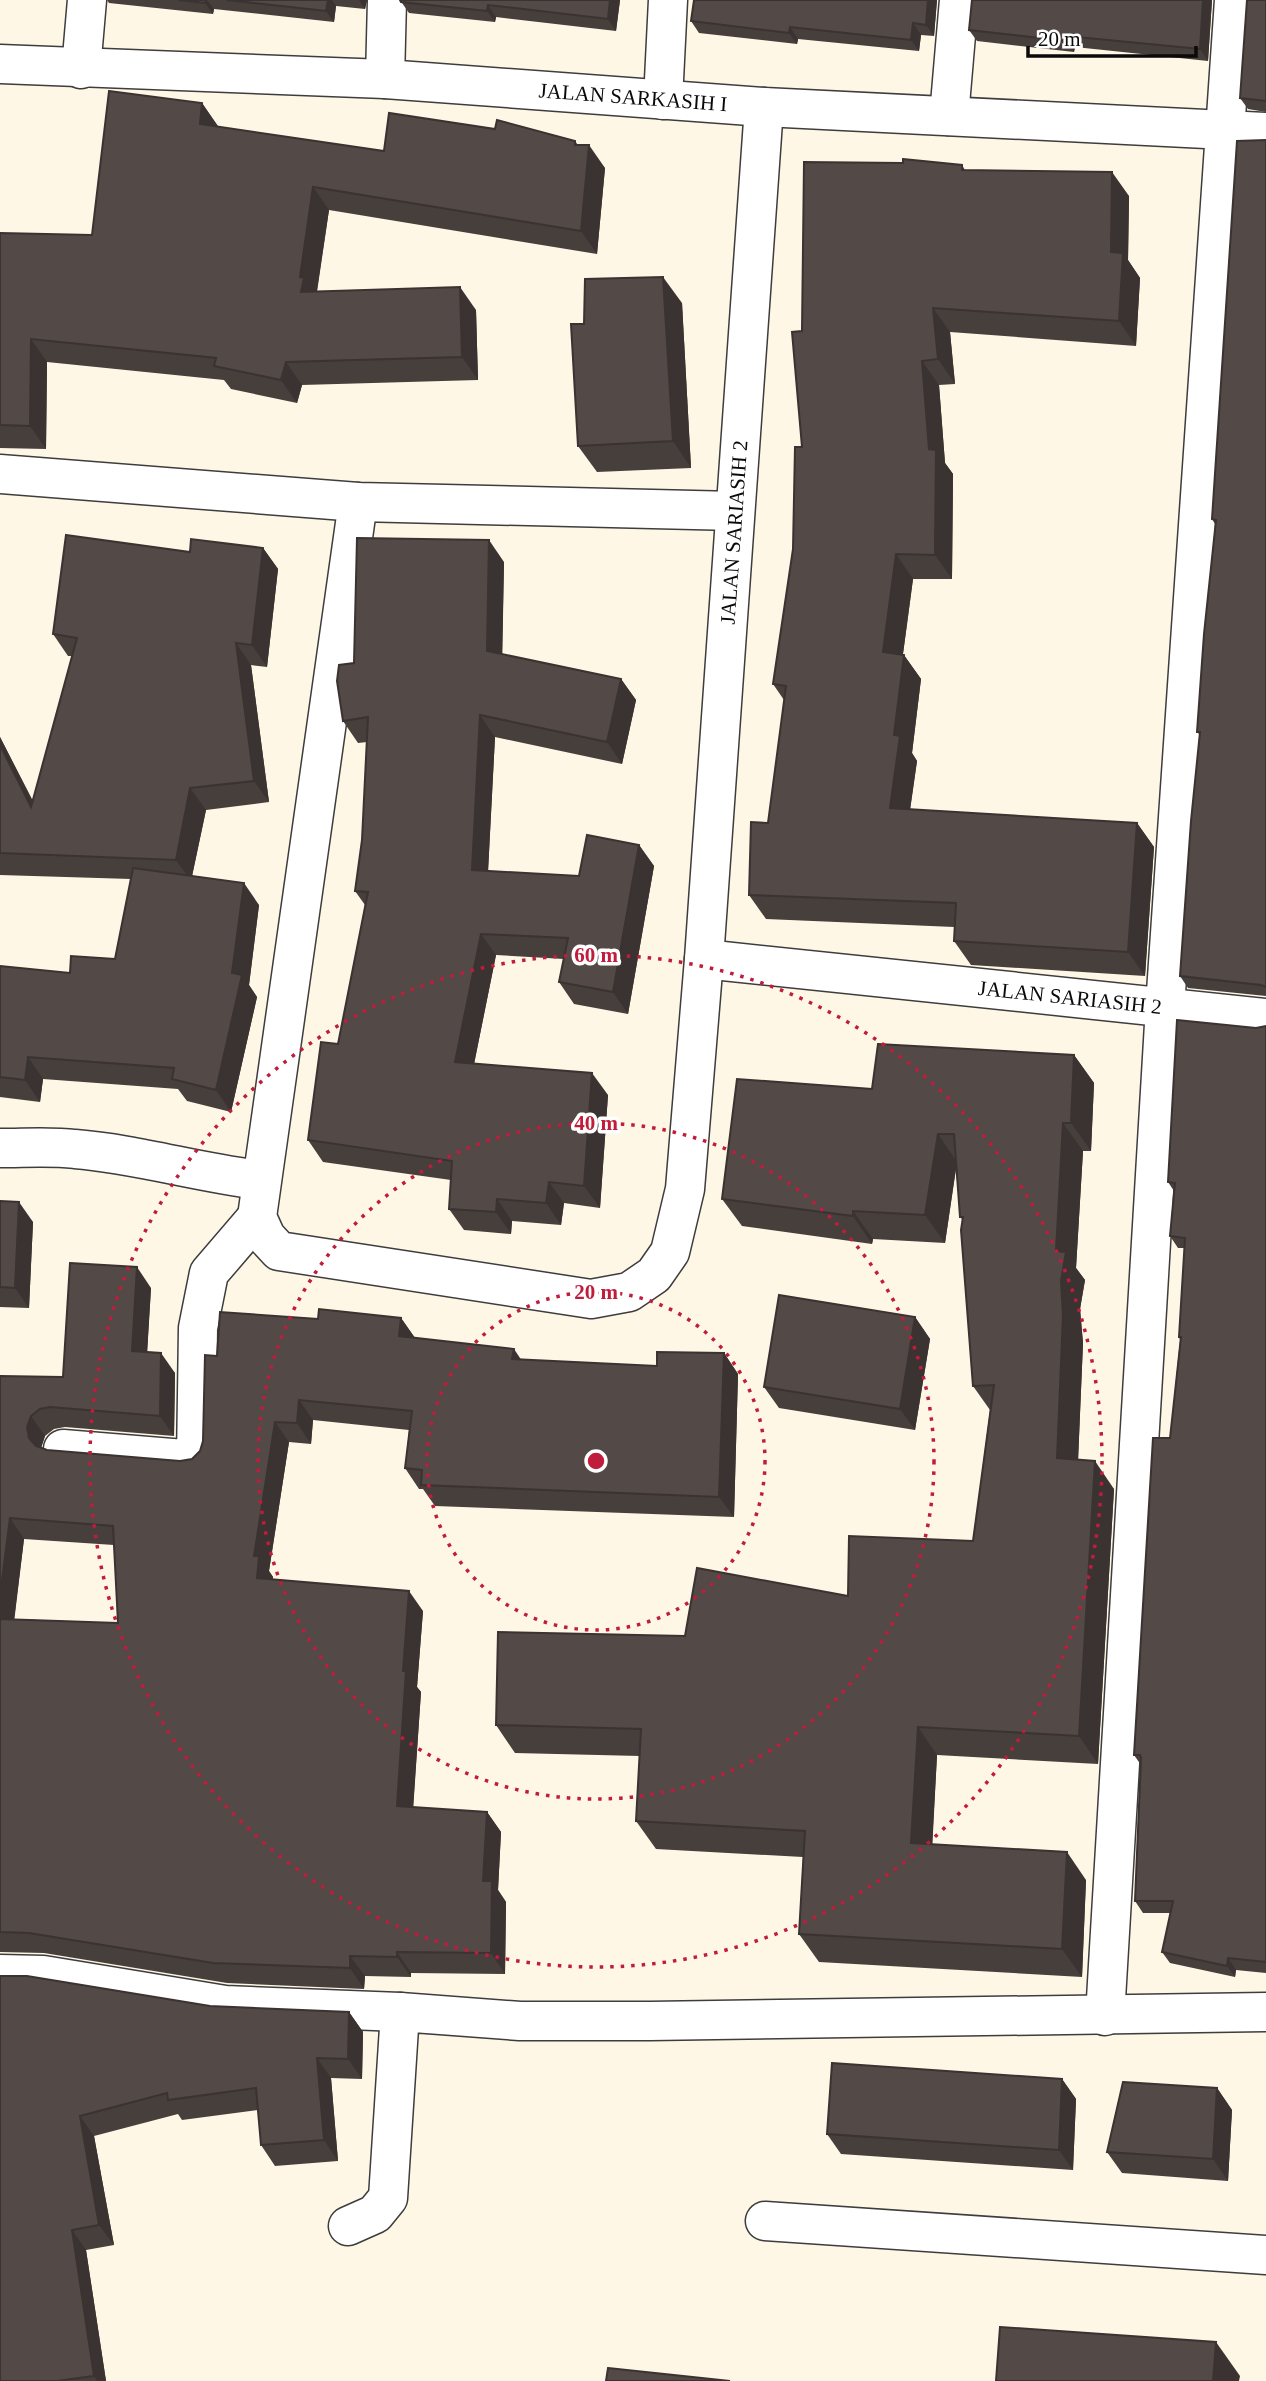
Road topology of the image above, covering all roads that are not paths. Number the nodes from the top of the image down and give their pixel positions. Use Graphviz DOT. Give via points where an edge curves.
graph roads {
  1 [pos="87,0"];
  2 [pos="387,0"];
  3 [pos="668,0"];
  4 [pos="959,0"];
  5 [pos="1234,0"];
  6 [pos="0,64"];
  7 [pos="81,69"];
  8 [pos="385,79"];
  9 [pos="663,100"];
  10 [pos="764,107"];
  11 [pos="949,116"];
  12 [pos="1226,130"];
  13 [pos="1266,132"];
  14 [pos="0,474"];
  15 [pos="358,502"];
  16 [pos="735,511"];
  17 [pos="704,959"];
  18 [pos="1165,1007"];
  19 [pos="1266,1018"];
  20 [pos="0,1148"];
  21 [pos="261,1180"];
  22 [pos="257,1217"];
  23 [pos="63,1449"];
  24 [pos="0,1973"];
  25 [pos="400,2012"];
  26 [pos="1266,2012"];
  27 [pos="1105,2016"];
  28 [pos="765,2221"];
  29 [pos="348,2226"];
  30 [pos="1266,2255"];
  1 -- 7 [label="street"];
  2 -- 8 [label="street"];
  3 -- 9 [label="street"];
  4 -- 11 [label="street"];
  5 -- 12 [label="street"];
  6 -- 7 [label="street, JALAN SARKASIH I"];
  7 -- 8 [label="street, JALAN SARKASIH I"];
  8 -- 9 [label="street, JALAN SARKASIH I"];
  9 -- 10 [label="street, JALAN SARKASIH I"];
  10 -- 11 [label="street, JALAN SARKASIH I"];
  10 -- 16 [label="street, JALAN SARIASIH 2"];
  11 -- 12 [label="street, JALAN SARKASIH I"];
  12 -- 13 [label="street, JALAN SARKASIH I"];
  12 -- 18 [label="street"];
  14 -- 15 [label="street"];
  15 -- 16 [label="street"];
  15 -- 21 [label="street"];
  16 -- 17 [label="street, JALAN SARIASIH 2"];
  17 -- 18 [label="street, JALAN SARIASIH 2"];
  17 -- 22 [label="street, JALAN SARIASIH 2" via="685,1188 670,1252 654,1275 629,1292 591,1299 279,1251"];
  18 -- 19 [label="street, JALAN SARIASIH 2"];
  18 -- 27 [label="street"];
  20 -- 21 [label="street" via="75,1149"];
  21 -- 22 [label="street"];
  22 -- 23 [label="street" via="209,1273 198,1328 196,1460"];
  24 -- 25 [label="street" via="43,1975 225,2005"];
  25 -- 27 [label="street" via="520,2021"];
  25 -- 29 [label="street" via="388,2198 375,2214"];
  26 -- 27 [label="street"];
  28 -- 30 [label="street"];
}
